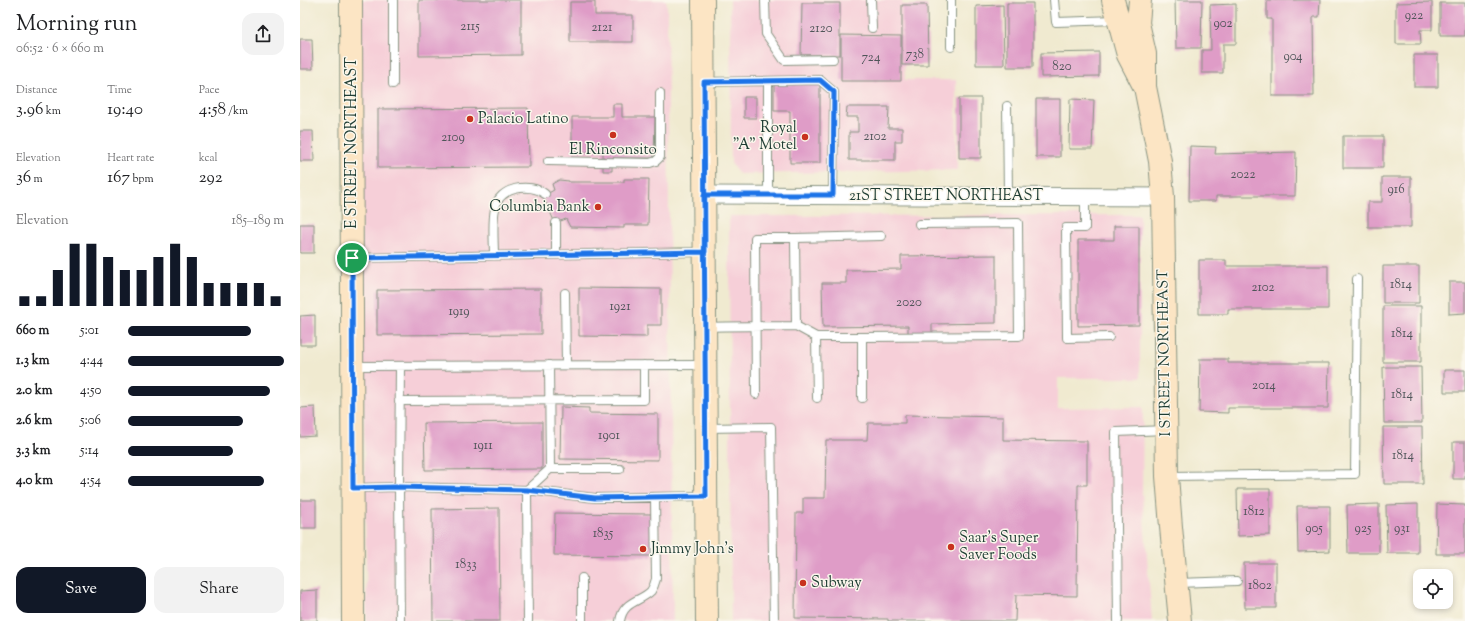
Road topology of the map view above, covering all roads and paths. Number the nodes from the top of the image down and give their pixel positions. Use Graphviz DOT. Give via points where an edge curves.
graph roads {
  1 [pos="351,0"];
  2 [pos="393,0"];
  3 [pos="703,0"];
  4 [pos="766,0"];
  5 [pos="871,0"];
  6 [pos="951,0"];
  7 [pos="1054,0"];
  8 [pos="1140,0"];
  9 [pos="1116,10"];
  10 [pos="872,28"];
  11 [pos="951,47"];
  12 [pos="833,59"];
  13 [pos="704,82"];
  14 [pos="768,82"];
  15 [pos="393,84"];
  16 [pos="1144,87"];
  17 [pos="660,93"];
  18 [pos="1007,106"];
  19 [pos="548,161"];
  20 [pos="545,194"];
  21 [pos="704,195"];
  22 [pos="768,195"];
  23 [pos="833,195"];
  24 [pos="1008,196"];
  25 [pos="1085,197"];
  26 [pos="1164,197"];
  27 [pos="556,223"];
  28 [pos="919,224"];
  29 [pos="881,236"];
  30 [pos="795,238"];
  31 [pos="705,252"];
  32 [pos="556,254"];
  33 [pos="494,256"];
  34 [pos="352,258"];
  35 [pos="1357,279"];
  36 [pos="565,293"];
  37 [pos="756,326"];
  38 [pos="796,326"];
  39 [pos="705,327"];
  40 [pos="816,337"];
  41 [pos="862,337"];
  42 [pos="1109,337"];
  43 [pos="566,365"];
  44 [pos="644,365"];
  45 [pos="705,365"];
  46 [pos="353,366"];
  47 [pos="400,366"];
  48 [pos="549,366"];
  49 [pos="756,394"];
  50 [pos="817,398"];
  51 [pos="862,398"];
  52 [pos="550,400"];
  53 [pos="399,401"];
  54 [pos="706,428"];
  55 [pos="1166,430"];
  56 [pos="550,469"];
  57 [pos="620,469"];
  58 [pos="1167,476"];
  59 [pos="398,487"];
  60 [pos="353,488"];
  61 [pos="527,490"];
  62 [pos="706,496"];
  63 [pos="655,497"];
  64 [pos="582,578"];
  65 [pos="1237,580"];
  66 [pos="1176,583"];
  67 [pos="354,621"];
  68 [pos="400,621"];
  69 [pos="528,621"];
  70 [pos="582,621"];
  71 [pos="620,621"];
  72 [pos="707,621"];
  73 [pos="774,621"];
  74 [pos="1118,621"];
  75 [pos="1180,621"];
  1 -- 34 [label="street, E STREET NORTHEAST"];
  2 -- 15 [label="lane"];
  3 -- 13 [label="street"];
  4 -- 12 [label="lane" via="766,34 784,60"];
  5 -- 10 [label="lane"];
  6 -- 11 [label="lane"];
  7 -- 9 [label="lane" via="1056,22"];
  8 -- 16 [label="street, I STREET NORTHEAST" via="1138,23 1145,54"];
  9 -- 16 [label="street, I STREET NORTHEAST" via="1128,55"];
  13 -- 14 [label="lane"];
  13 -- 21 [label="street"];
  14 -- 22 [label="lane"];
  14 -- 23 [label="lane" via="820,80 834,92"];
  16 -- 26 [label="street, I STREET NORTHEAST" via="1160,161"];
  17 -- 19 [label="lane" via="660,157 656,161"];
  18 -- 24 [label="lane"];
  20 -- 33 [label="lane" via="530,187 509,191 500,198 495,208"];
  21 -- 22 [label="street, 21ST STREET NORTHEAST"];
  21 -- 31 [label="street"];
  22 -- 23 [label="street, 21ST STREET NORTHEAST"];
  23 -- 24 [label="street, 21ST STREET NORTHEAST"];
  24 -- 25 [label="street, 21ST STREET NORTHEAST"];
  25 -- 26 [label="street, 21ST STREET NORTHEAST"];
  25 -- 42 [label="lane" via="1086,228 1066,228 1067,338"];
  26 -- 55 [label="street, I STREET NORTHEAST"];
  27 -- 32 [label="lane"];
  28 -- 41 [label="lane" via="1018,223 1019,336"];
  29 -- 30 [label="lane"];
  30 -- 37 [label="lane" via="754,238"];
  30 -- 38 [label="lane"];
  31 -- 32 [label="lane"];
  31 -- 39 [label="street"];
  32 -- 33 [label="lane"];
  33 -- 34 [label="lane"];
  34 -- 46 [label="street, E STREET NORTHEAST"];
  35 -- 58 [label="lane" via="1355,474"];
  36 -- 43 [label="lane"];
  37 -- 38 [label="lane"];
  37 -- 39 [label="lane"];
  37 -- 49 [label="lane"];
  38 -- 40 [label="lane"];
  39 -- 45 [label="street"];
  40 -- 41 [label="lane"];
  40 -- 50 [label="lane"];
  41 -- 51 [label="lane"];
  43 -- 44 [label="lane"];
  43 -- 48 [label="lane"];
  44 -- 45 [label="lane"];
  44 -- 52 [label="lane" via="644,400"];
  45 -- 54 [label="street"];
  46 -- 47 [label="lane"];
  46 -- 60 [label="street, E STREET NORTHEAST"];
  47 -- 48 [label="lane"];
  47 -- 53 [label="lane"];
  48 -- 52 [label="lane"];
  52 -- 53 [label="lane"];
  52 -- 56 [label="lane"];
  53 -- 59 [label="lane"];
  54 -- 62 [label="street"];
  54 -- 73 [label="lane" via="771,427"];
  55 -- 58 [label="street, I STREET NORTHEAST"];
  55 -- 74 [label="lane" via="1116,432"];
  56 -- 57 [label="lane"];
  56 -- 61 [label="lane"];
  58 -- 66 [label="street, I STREET NORTHEAST"];
  59 -- 60 [label="lane"];
  59 -- 61 [label="lane"];
  59 -- 68 [label="lane"];
  60 -- 67 [label="street, E STREET NORTHEAST"];
  61 -- 63 [label="lane" via="595,498"];
  61 -- 69 [label="lane"];
  62 -- 63 [label="lane"];
  62 -- 72 [label="street"];
  63 -- 71 [label="lane" via="656,579 652,590 627,607"];
  64 -- 70 [label="lane"];
  65 -- 66 [label="lane"];
  66 -- 75 [label="street, I STREET NORTHEAST"];
}
